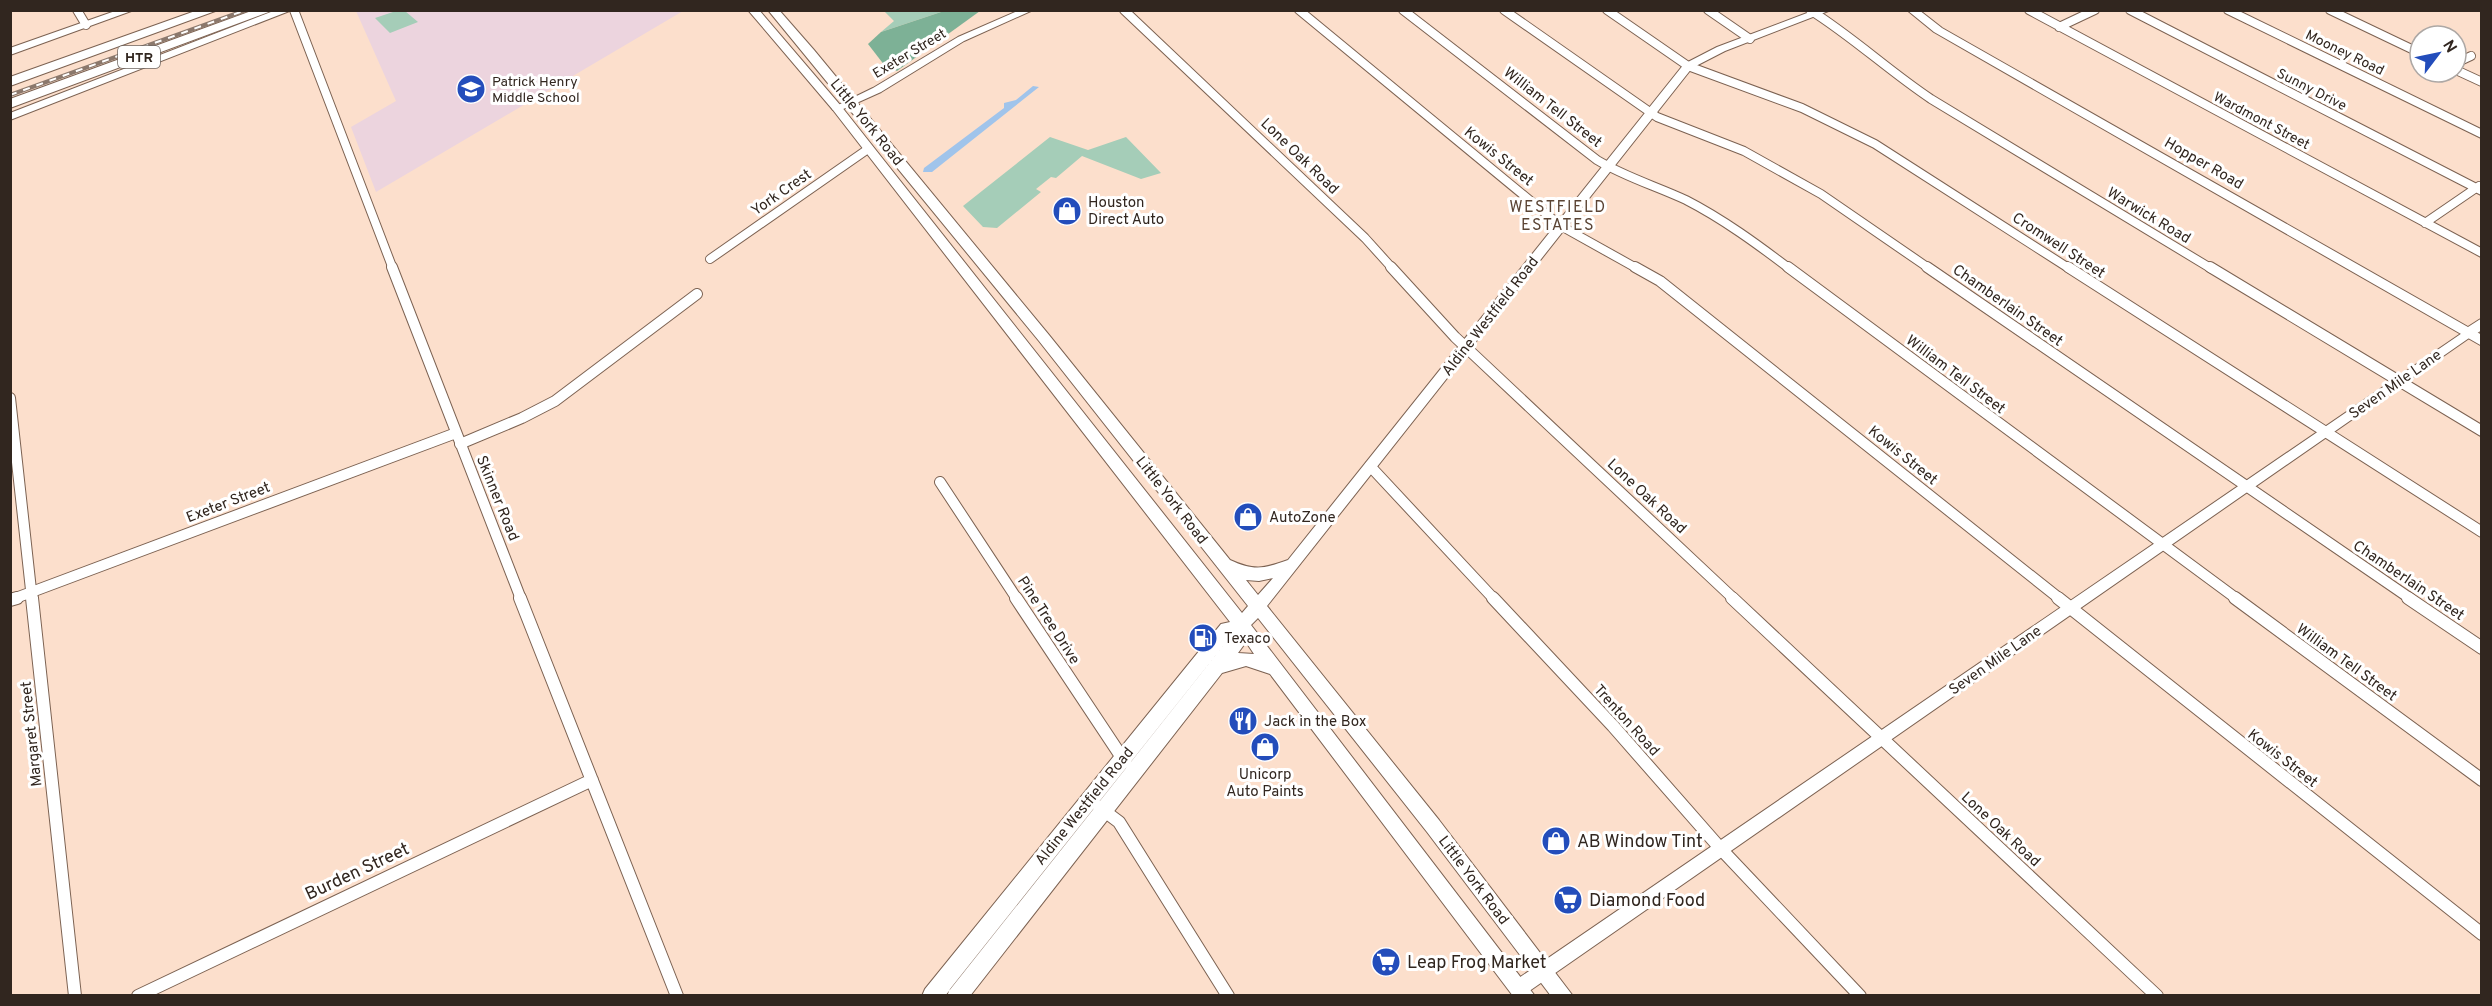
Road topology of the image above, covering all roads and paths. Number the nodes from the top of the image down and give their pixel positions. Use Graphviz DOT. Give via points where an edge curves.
graph roads {
  1 [pos="77,10"];
  2 [pos="129,10"];
  3 [pos="212,10"];
  4 [pos="268,10"];
  5 [pos="287,10"];
  6 [pos="294,10"];
  7 [pos="753,10"];
  8 [pos="773,10"];
  9 [pos="1029,10"];
  10 [pos="1124,10"];
  11 [pos="1299,10"];
  12 [pos="1403,10"];
  13 [pos="1504,10"];
  14 [pos="1607,10"];
  15 [pos="1708,10"];
  16 [pos="1912,10"];
  17 [pos="2029,10"];
  18 [pos="2095,10"];
  19 [pos="2130,10"];
  20 [pos="2228,10"];
  21 [pos="2330,10"];
  22 [pos="1818,12"];
  23 [pos="86,25"];
  24 [pos="2059,27"];
  25 [pos="1750,39"];
  26 [pos="2408,47"];
  27 [pos="10,52"];
  28 [pos="810,52"];
  29 [pos="2471,56"];
  30 [pos="2468,57"];
  31 [pos="793,58"];
  32 [pos="1688,66"];
  33 [pos="136,69"];
  34 [pos="10,82"];
  35 [pos="850,101"];
  36 [pos="10,104"];
  37 [pos="837,108"];
  38 [pos="10,111"];
  39 [pos="1649,112"];
  40 [pos="10,117"];
  41 [pos="2481,134"];
  42 [pos="868,149"];
  43 [pos="1607,166"];
  44 [pos="2479,188"];
  45 [pos="2425,223"];
  46 [pos="1561,226"];
  47 [pos="2481,254"];
  48 [pos="710,259"];
  49 [pos="697,294"];
  50 [pos="1018,307"];
  51 [pos="1000,316"];
  52 [pos="2481,324"];
  53 [pos="2468,333"];
  54 [pos="2481,341"];
  55 [pos="1466,347"];
  56 [pos="2399,381"];
  57 [pos="10,398"];
  58 [pos="2481,431"];
  59 [pos="2325,432"];
  60 [pos="456,433"];
  61 [pos="460,444"];
  62 [pos="1370,466"];
  63 [pos="940,482"];
  64 [pos="2245,486"];
  65 [pos="2481,532"];
  66 [pos="2162,544"];
  67 [pos="1220,560"];
  68 [pos="1294,564"];
  69 [pos="31,592"];
  70 [pos="10,600"];
  71 [pos="1257,607"];
  72 [pos="2070,608"];
  73 [pos="1242,625"];
  74 [pos="2481,648"];
  75 [pos="1215,670"];
  76 [pos="1274,670"];
  77 [pos="1883,738"];
  78 [pos="1129,765"];
  79 [pos="592,780"];
  80 [pos="2481,780"];
  81 [pos="1097,805"];
  82 [pos="1720,848"];
  83 [pos="2481,934"];
  84 [pos="1544,971"];
  85 [pos="1518,993"];
  86 [pos="75,996"];
  87 [pos="138,996"];
  88 [pos="677,996"];
  89 [pos="932,996"];
  90 [pos="957,996"];
  91 [pos="1228,996"];
  92 [pos="1563,996"];
  93 [pos="1860,996"];
  94 [pos="2157,996"];
  1 -- 23 [label="street"];
  2 -- 23 [label="main road"];
  3 -- 34 [label="highway, HTR"];
  4 -- 36 [label="highway, HTR"];
  5 -- 33 [label="main road"];
  6 -- 60 [label="street, Skinner Road"];
  7 -- 31 [label="main road, Little York Road"];
  8 -- 28 [label="main road, Little York Road"];
  9 -- 35 [label="street, Exeter Street" via="979,30 877,90"];
  10 -- 55 [label="street, Lone Oak Road" via="1365,238"];
  11 -- 46 [label="street, Kowis Street"];
  12 -- 43 [label="street, William Tell Street"];
  13 -- 39 [label="street, Chamberlain Street"];
  14 -- 32 [label="street, Cromwell Street"];
  15 -- 25 [label="street"];
  16 -- 53 [label="main road, Hopper Road" via="1938,30"];
  17 -- 24 [label="street, Wardmont Street"];
  18 -- 24 [label="street"];
  19 -- 44 [label="street, Sunny Drive"];
  20 -- 41 [label="street, Mooney Road"];
  21 -- 26 [label="street"];
  22 -- 25 [label="main road, Aldine Westfield Road"];
  22 -- 56 [label="street, Warwick Road" via="1901,80"];
  23 -- 27 [label="main road"];
  24 -- 45 [label="street, Wardmont Street"];
  25 -- 32 [label="main road, Aldine Westfield Road"];
  28 -- 31 [label="main road"];
  28 -- 35 [label="main road, Little York Road"];
  29 -- 30 [label="street"];
  31 -- 37 [label="main road, Little York Road"];
  32 -- 39 [label="main road, Aldine Westfield Road"];
  32 -- 59 [label="street, Cromwell Street" via="1802,108 1875,144"];
  33 -- 38 [label="highway"];
  33 -- 40 [label="main road"];
  35 -- 37 [label="street, Exeter Street"];
  35 -- 50 [label="main road, Little York Road"];
  37 -- 42 [label="main road, Little York Road"];
  39 -- 43 [label="main road, Aldine Westfield Road"];
  39 -- 64 [label="street, Chamberlain Street" via="1744,151 1821,194"];
  42 -- 48 [label="street, York Crest"];
  42 -- 51 [label="main road, Little York Road"];
  43 -- 46 [label="main road, Aldine Westfield Road"];
  43 -- 66 [label="street, William Tell Street" via="1685,200 1745,236"];
  44 -- 45 [label="street"];
  45 -- 47 [label="street, Wardmont Street"];
  46 -- 55 [label="main road, Aldine Westfield Road"];
  46 -- 72 [label="street, Kowis Street" via="1660,281"];
  49 -- 61 [label="street" via="549,404"];
  50 -- 51 [label="main road"];
  50 -- 67 [label="main road, Little York Road"];
  51 -- 73 [label="main road, Little York Road"];
  52 -- 53 [label="street, Seven Mile Lane"];
  53 -- 54 [label="main road, Hopper Road"];
  53 -- 56 [label="street, Seven Mile Lane"];
  55 -- 62 [label="main road, Aldine Westfield Road"];
  55 -- 77 [label="street, Lone Oak Road"];
  56 -- 58 [label="street, Warwick Road"];
  56 -- 59 [label="street, Seven Mile Lane"];
  57 -- 69 [label="street, Margaret Street"];
  59 -- 64 [label="street, Seven Mile Lane"];
  59 -- 65 [label="street, Cromwell Street"];
  60 -- 61 [label="street, Skinner Road"];
  60 -- 69 [label="street, Exeter Street"];
  61 -- 79 [label="street, Skinner Road"];
  62 -- 68 [label="main road, Aldine Westfield Road"];
  62 -- 82 [label="street, Trenton Road" via="1613,726"];
  63 -- 78 [label="street, Pine Tree Drive"];
  64 -- 66 [label="street, Seven Mile Lane"];
  64 -- 74 [label="street, Chamberlain Street"];
  66 -- 72 [label="street, Seven Mile Lane"];
  66 -- 80 [label="street, William Tell Street"];
  67 -- 68 [label="main road" via="1237,573 1251,576 1270,574"];
  67 -- 71 [label="main road, Little York Road"];
  68 -- 71 [label="main road, Aldine Westfield Road"];
  69 -- 70 [label="street, Exeter Street"];
  69 -- 86 [label="street, Margaret Street"];
  71 -- 73 [label="main road, Aldine Westfield Road"];
  71 -- 84 [label="main road, Little York Road"];
  72 -- 77 [label="street, Seven Mile Lane"];
  72 -- 83 [label="street, Kowis Street"];
  73 -- 75 [label="main road, Aldine Westfield Road" via="1238,641"];
  73 -- 76 [label="main road, Little York Road"];
  73 -- 78 [label="main road, Aldine Westfield Road" via="1227,629"];
  75 -- 76 [label="main road" via="1245,658"];
  75 -- 78 [label="main road, Aldine Westfield Road"];
  76 -- 85 [label="main road, Little York Road"];
  77 -- 82 [label="street, Seven Mile Lane"];
  77 -- 94 [label="street, Lone Oak Road"];
  78 -- 81 [label="main road, Aldine Westfield Road"];
  79 -- 87 [label="street, Burden Street"];
  79 -- 88 [label="street, Skinner Road"];
  81 -- 89 [label="main road, Aldine Westfield Road"];
  81 -- 90 [label="main road, Aldine Westfield Road"];
  81 -- 91 [label="street" via="1119,822"];
  82 -- 84 [label="street, Seven Mile Lane"];
  82 -- 93 [label="street, Trenton Road"];
  84 -- 85 [label="street, Seven Mile Lane"];
  84 -- 92 [label="main road, Little York Road"];
}
